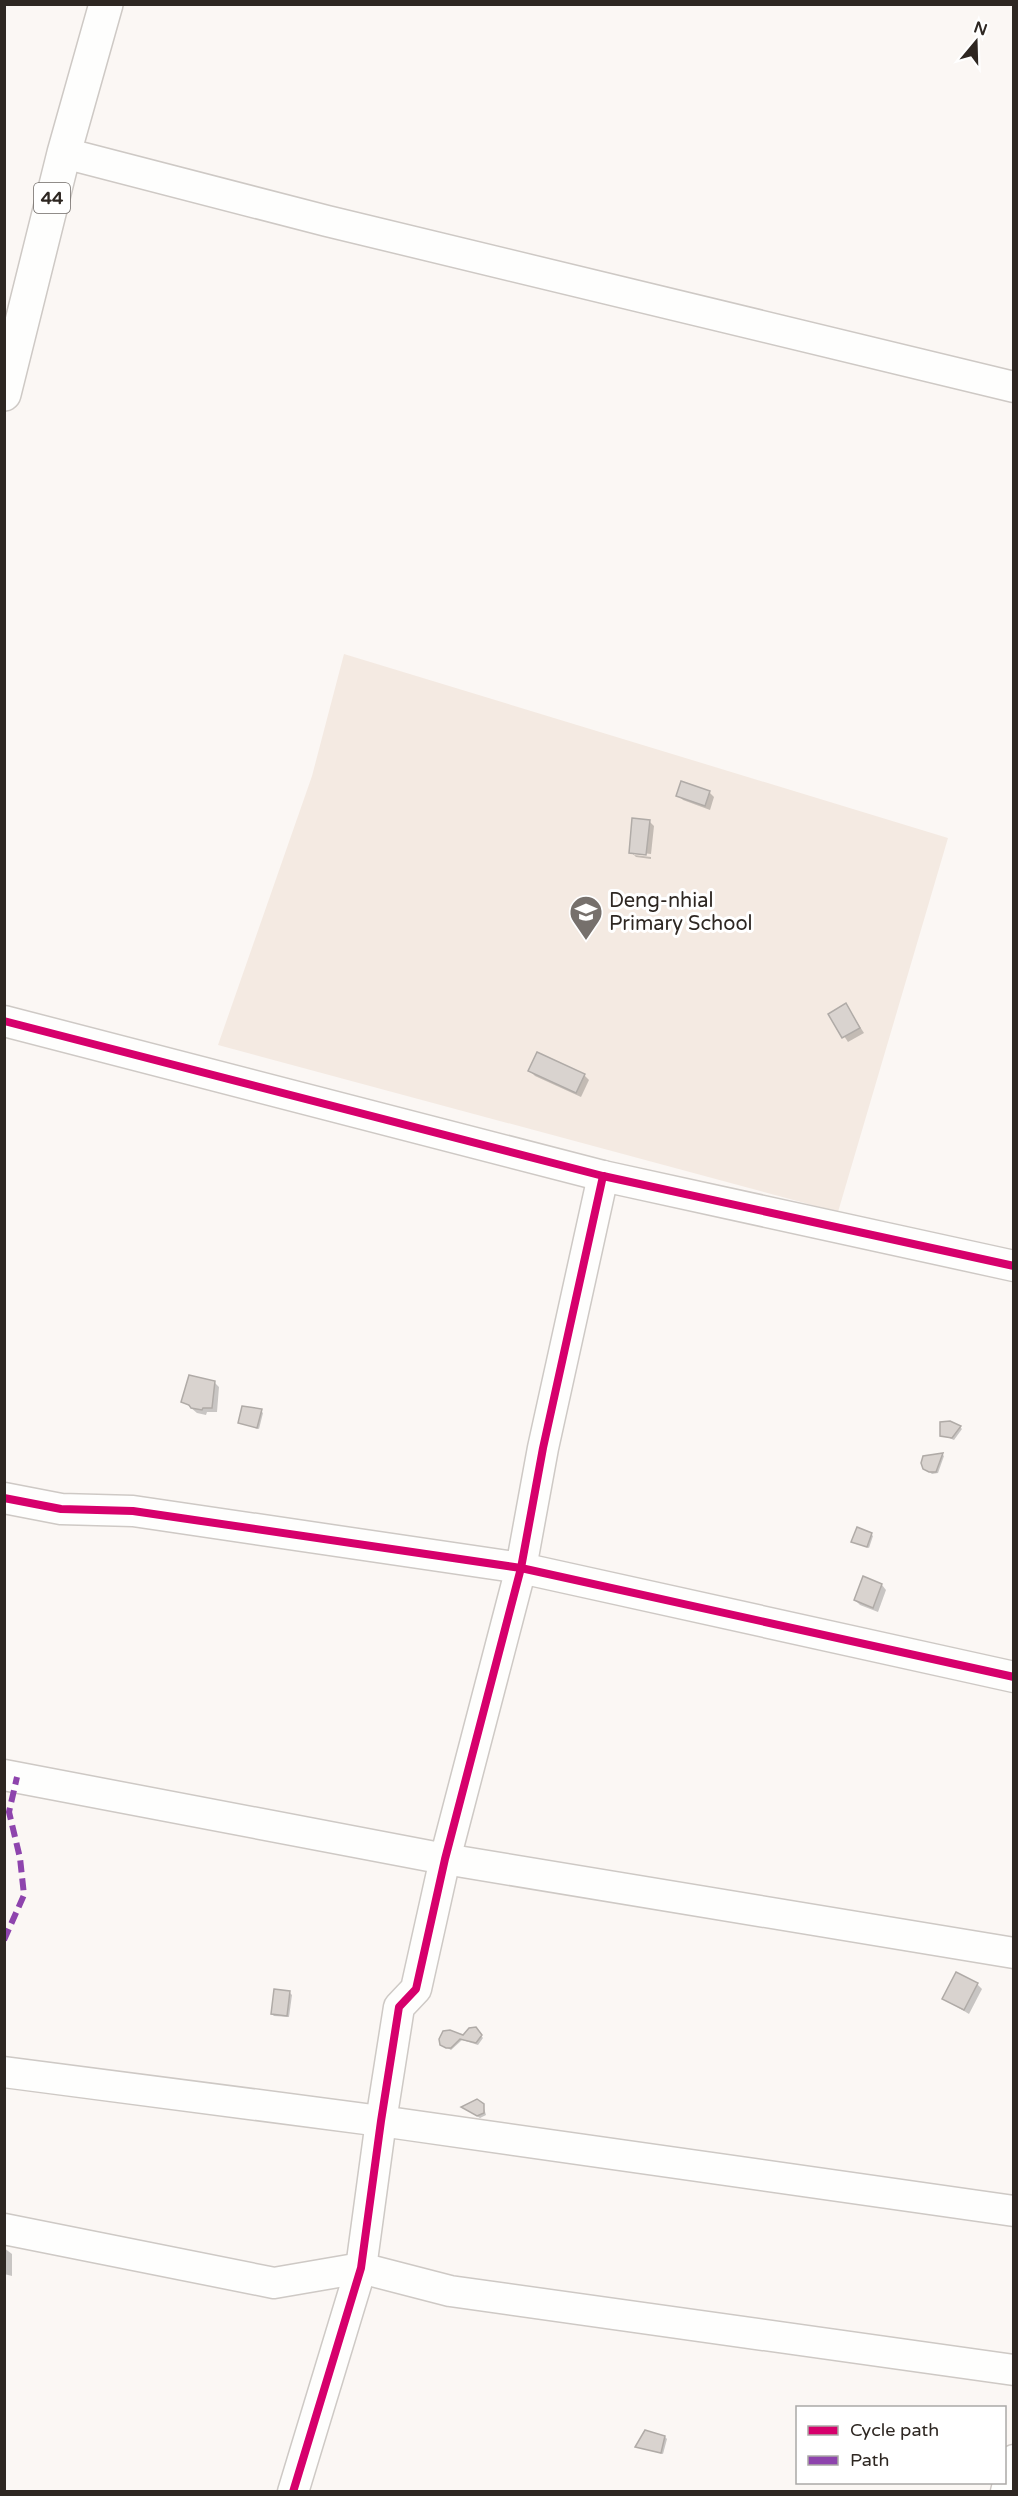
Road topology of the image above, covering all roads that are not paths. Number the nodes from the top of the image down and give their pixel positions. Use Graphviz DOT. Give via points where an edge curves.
graph roads {
  1 [pos="106,4"];
  2 [pos="64,153"];
  3 [pos="1014,387"];
  4 [pos="4,394"];
  5 [pos="4,1021"];
  6 [pos="603,1176"];
  7 [pos="1014,1266"];
  8 [pos="4,1498"];
  9 [pos="521,1568"];
  10 [pos="1014,1677"];
  11 [pos="4,1775"];
  12 [pos="445,1859"];
  13 [pos="1014,1953"];
  14 [pos="4,2072"];
  15 [pos="381,2121"];
  16 [pos="1014,2211"];
  17 [pos="4,2229"];
  18 [pos="361,2268"];
  19 [pos="1014,2370"];
  20 [pos="1014,2460"];
  21 [pos="293,2492"];
  22 [pos="1006,2492"];
  1 -- 2 [label="main road, 44"];
  2 -- 3 [label="street" via="339,224"];
  2 -- 4 [label="main road, 44"];
  5 -- 6 [label="street"];
  6 -- 7 [label="street"];
  6 -- 9 [label="street" via="543,1448"];
  8 -- 9 [label="street" via="61,1509 133,1511"];
  9 -- 10 [label="street"];
  9 -- 12 [label="street"];
  11 -- 12 [label="street"];
  12 -- 13 [label="street"];
  12 -- 15 [label="street" via="416,1989 399,2007"];
  14 -- 15 [label="street"];
  15 -- 16 [label="street"];
  15 -- 18 [label="street"];
  17 -- 18 [label="street" via="274,2283"];
  18 -- 19 [label="street" via="450,2291"];
  18 -- 21 [label="street"];
  20 -- 22 [label="street"];
}
